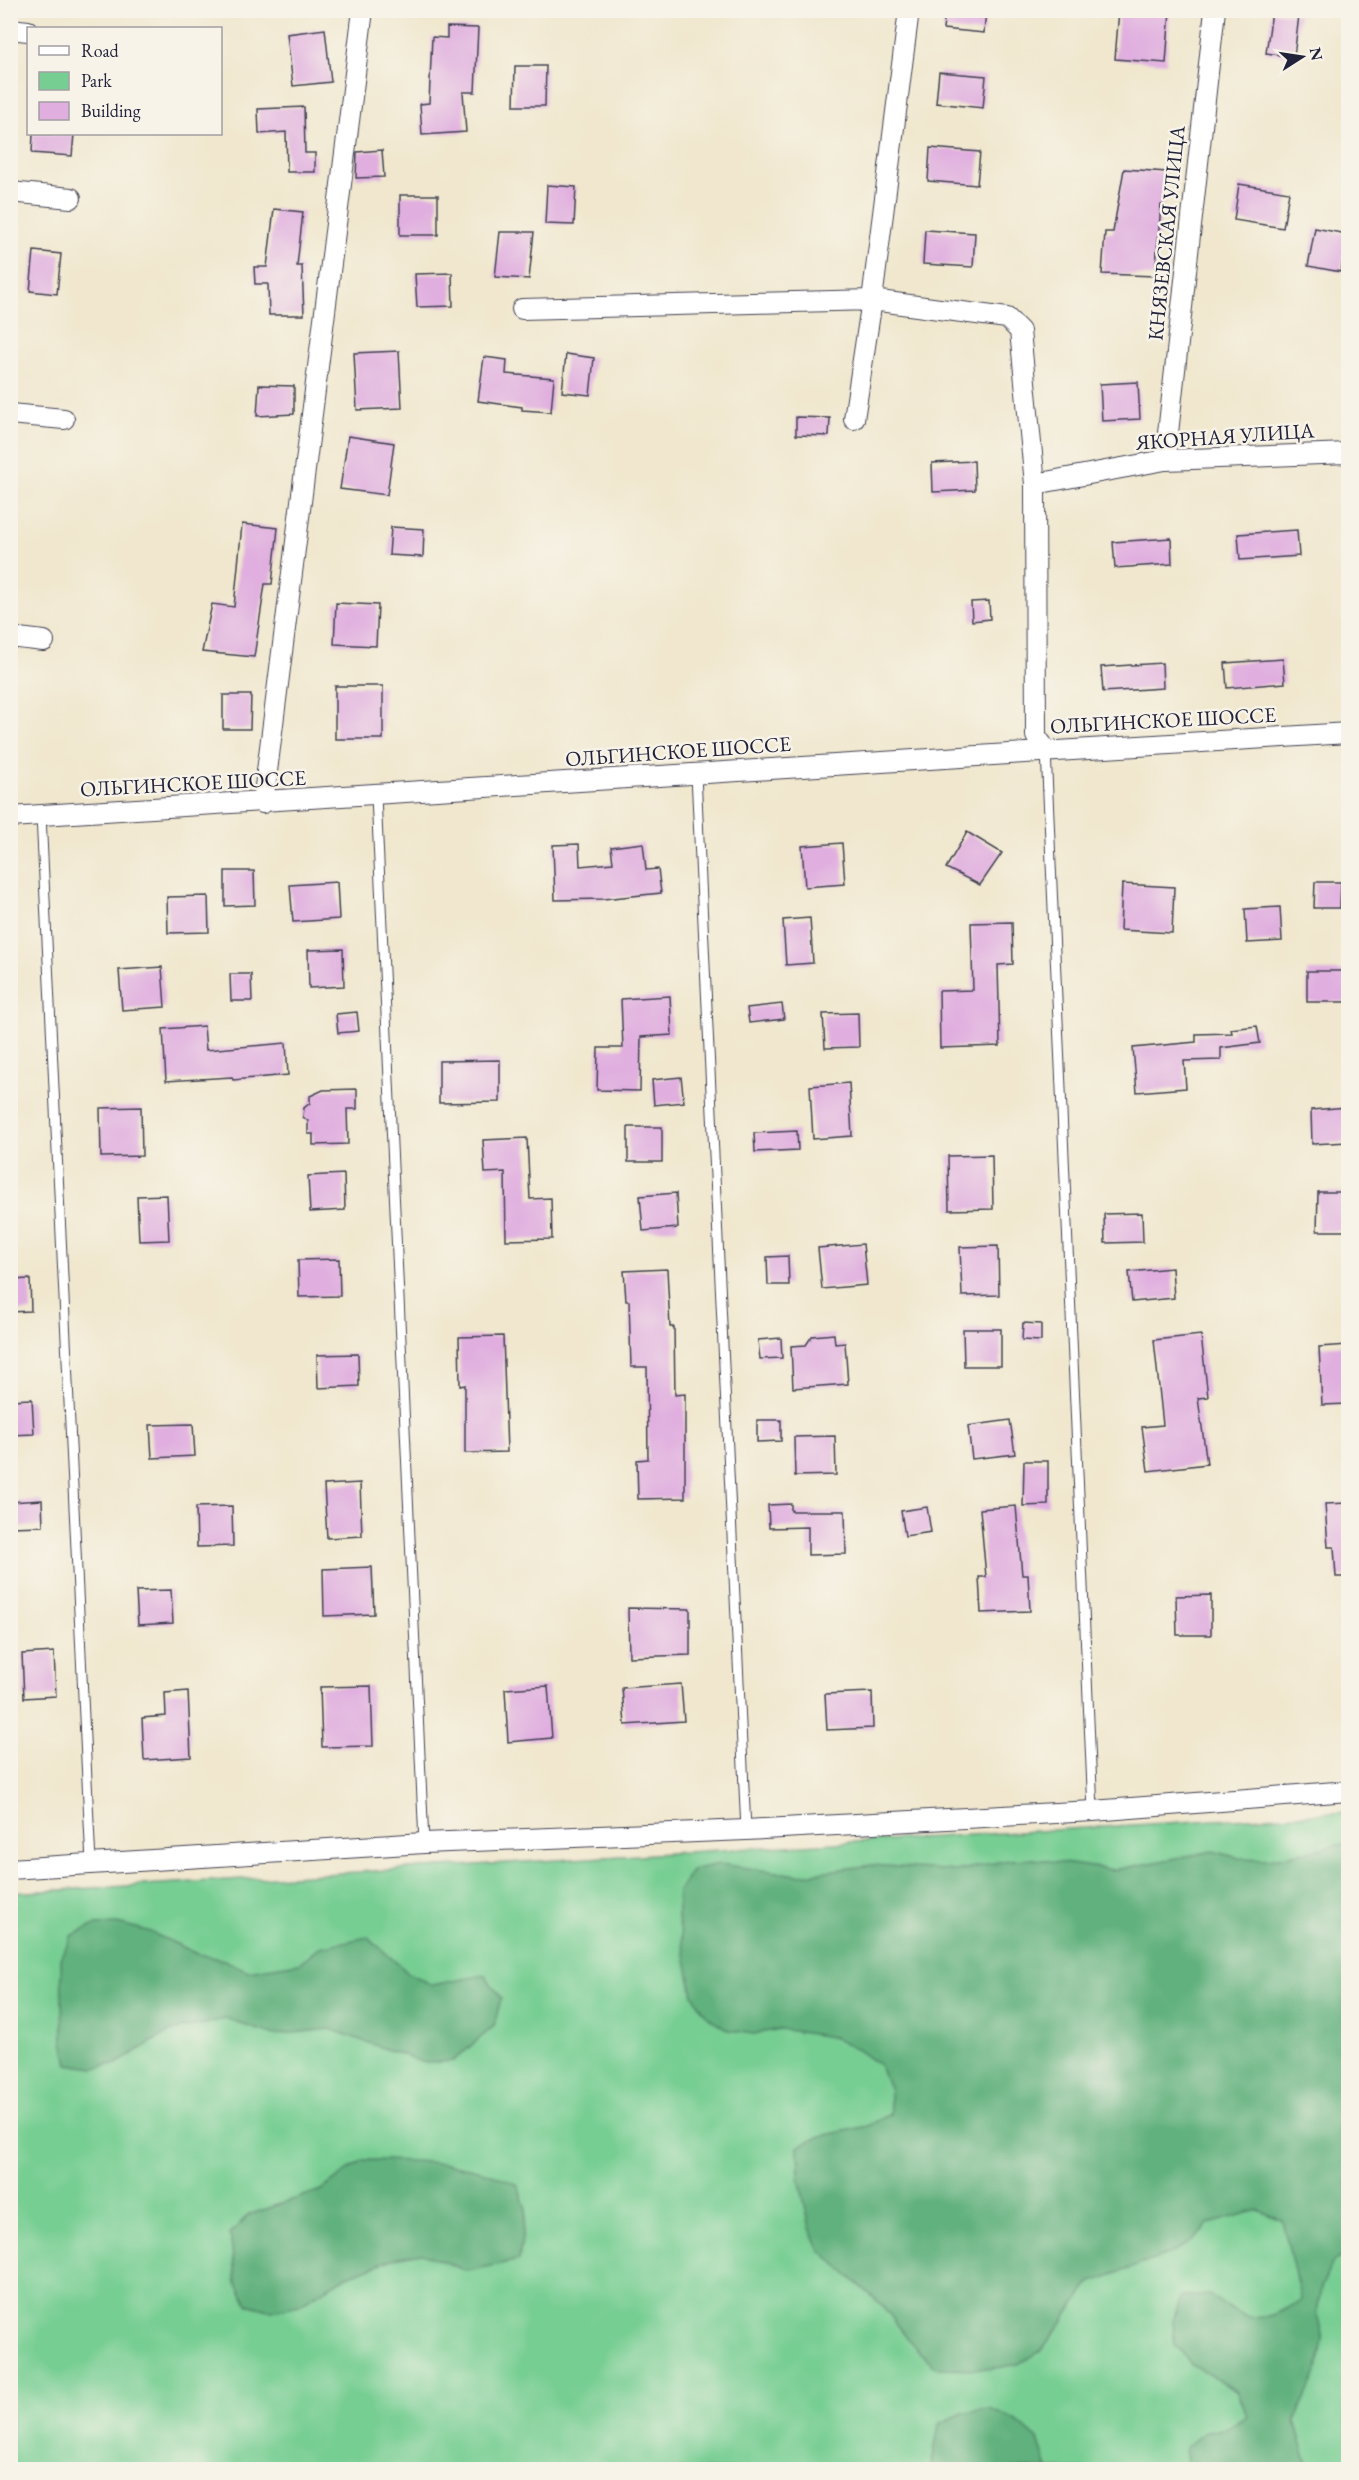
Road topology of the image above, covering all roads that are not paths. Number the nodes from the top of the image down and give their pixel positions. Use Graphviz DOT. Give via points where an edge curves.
graph roads {
  1 [pos="363,10"];
  2 [pos="909,10"];
  3 [pos="1215,10"];
  4 [pos="10,29"];
  5 [pos="27,31"];
  6 [pos="10,192"];
  7 [pos="71,198"];
  8 [pos="872,300"];
  9 [pos="522,309"];
  10 [pos="10,414"];
  11 [pos="64,419"];
  12 [pos="854,419"];
  13 [pos="1348,453"];
  14 [pos="1165,460"];
  15 [pos="1035,483"];
  16 [pos="10,637"];
  17 [pos="44,641"];
  18 [pos="1348,733"];
  19 [pos="1046,750"];
  20 [pos="696,773"];
  21 [pos="376,796"];
  22 [pos="263,803"];
  23 [pos="41,815"];
  24 [pos="10,817"];
  25 [pos="1348,1791"];
  26 [pos="1093,1811"];
  27 [pos="746,1830"];
  28 [pos="424,1843"];
  29 [pos="91,1864"];
  30 [pos="10,1869"];
  1 -- 22 [label="street"];
  2 -- 8 [label="street"];
  3 -- 14 [label="street, КНЯЗЕВСКАЯ УЛИЦА"];
  4 -- 5 [label="street"];
  6 -- 7 [label="street"];
  8 -- 9 [label="street"];
  8 -- 12 [label="street"];
  8 -- 15 [label="street" via="1007,318 1020,331"];
  10 -- 11 [label="street"];
  13 -- 14 [label="street, ЯКОРНАЯ УЛИЦА"];
  14 -- 15 [label="street, ЯКОРНАЯ УЛИЦА"];
  15 -- 19 [label="street" via="1036,736"];
  16 -- 17 [label="street"];
  18 -- 19 [label="street, ОЛЬГИНСКОЕ ШОССЕ"];
  19 -- 20 [label="street, ОЛЬГИНСКОЕ ШОССЕ"];
  19 -- 26 [label="lane"];
  20 -- 21 [label="street, ОЛЬГИНСКОЕ ШОССЕ"];
  20 -- 27 [label="lane"];
  21 -- 22 [label="street, ОЛЬГИНСКОЕ ШОССЕ"];
  21 -- 28 [label="lane"];
  22 -- 23 [label="street, ОЛЬГИНСКОЕ ШОССЕ"];
  23 -- 24 [label="street, ОЛЬГИНСКОЕ ШОССЕ"];
  23 -- 29 [label="lane"];
  25 -- 26 [label="street"];
  26 -- 27 [label="street"];
  27 -- 28 [label="street"];
  28 -- 29 [label="street"];
  29 -- 30 [label="street"];
}
